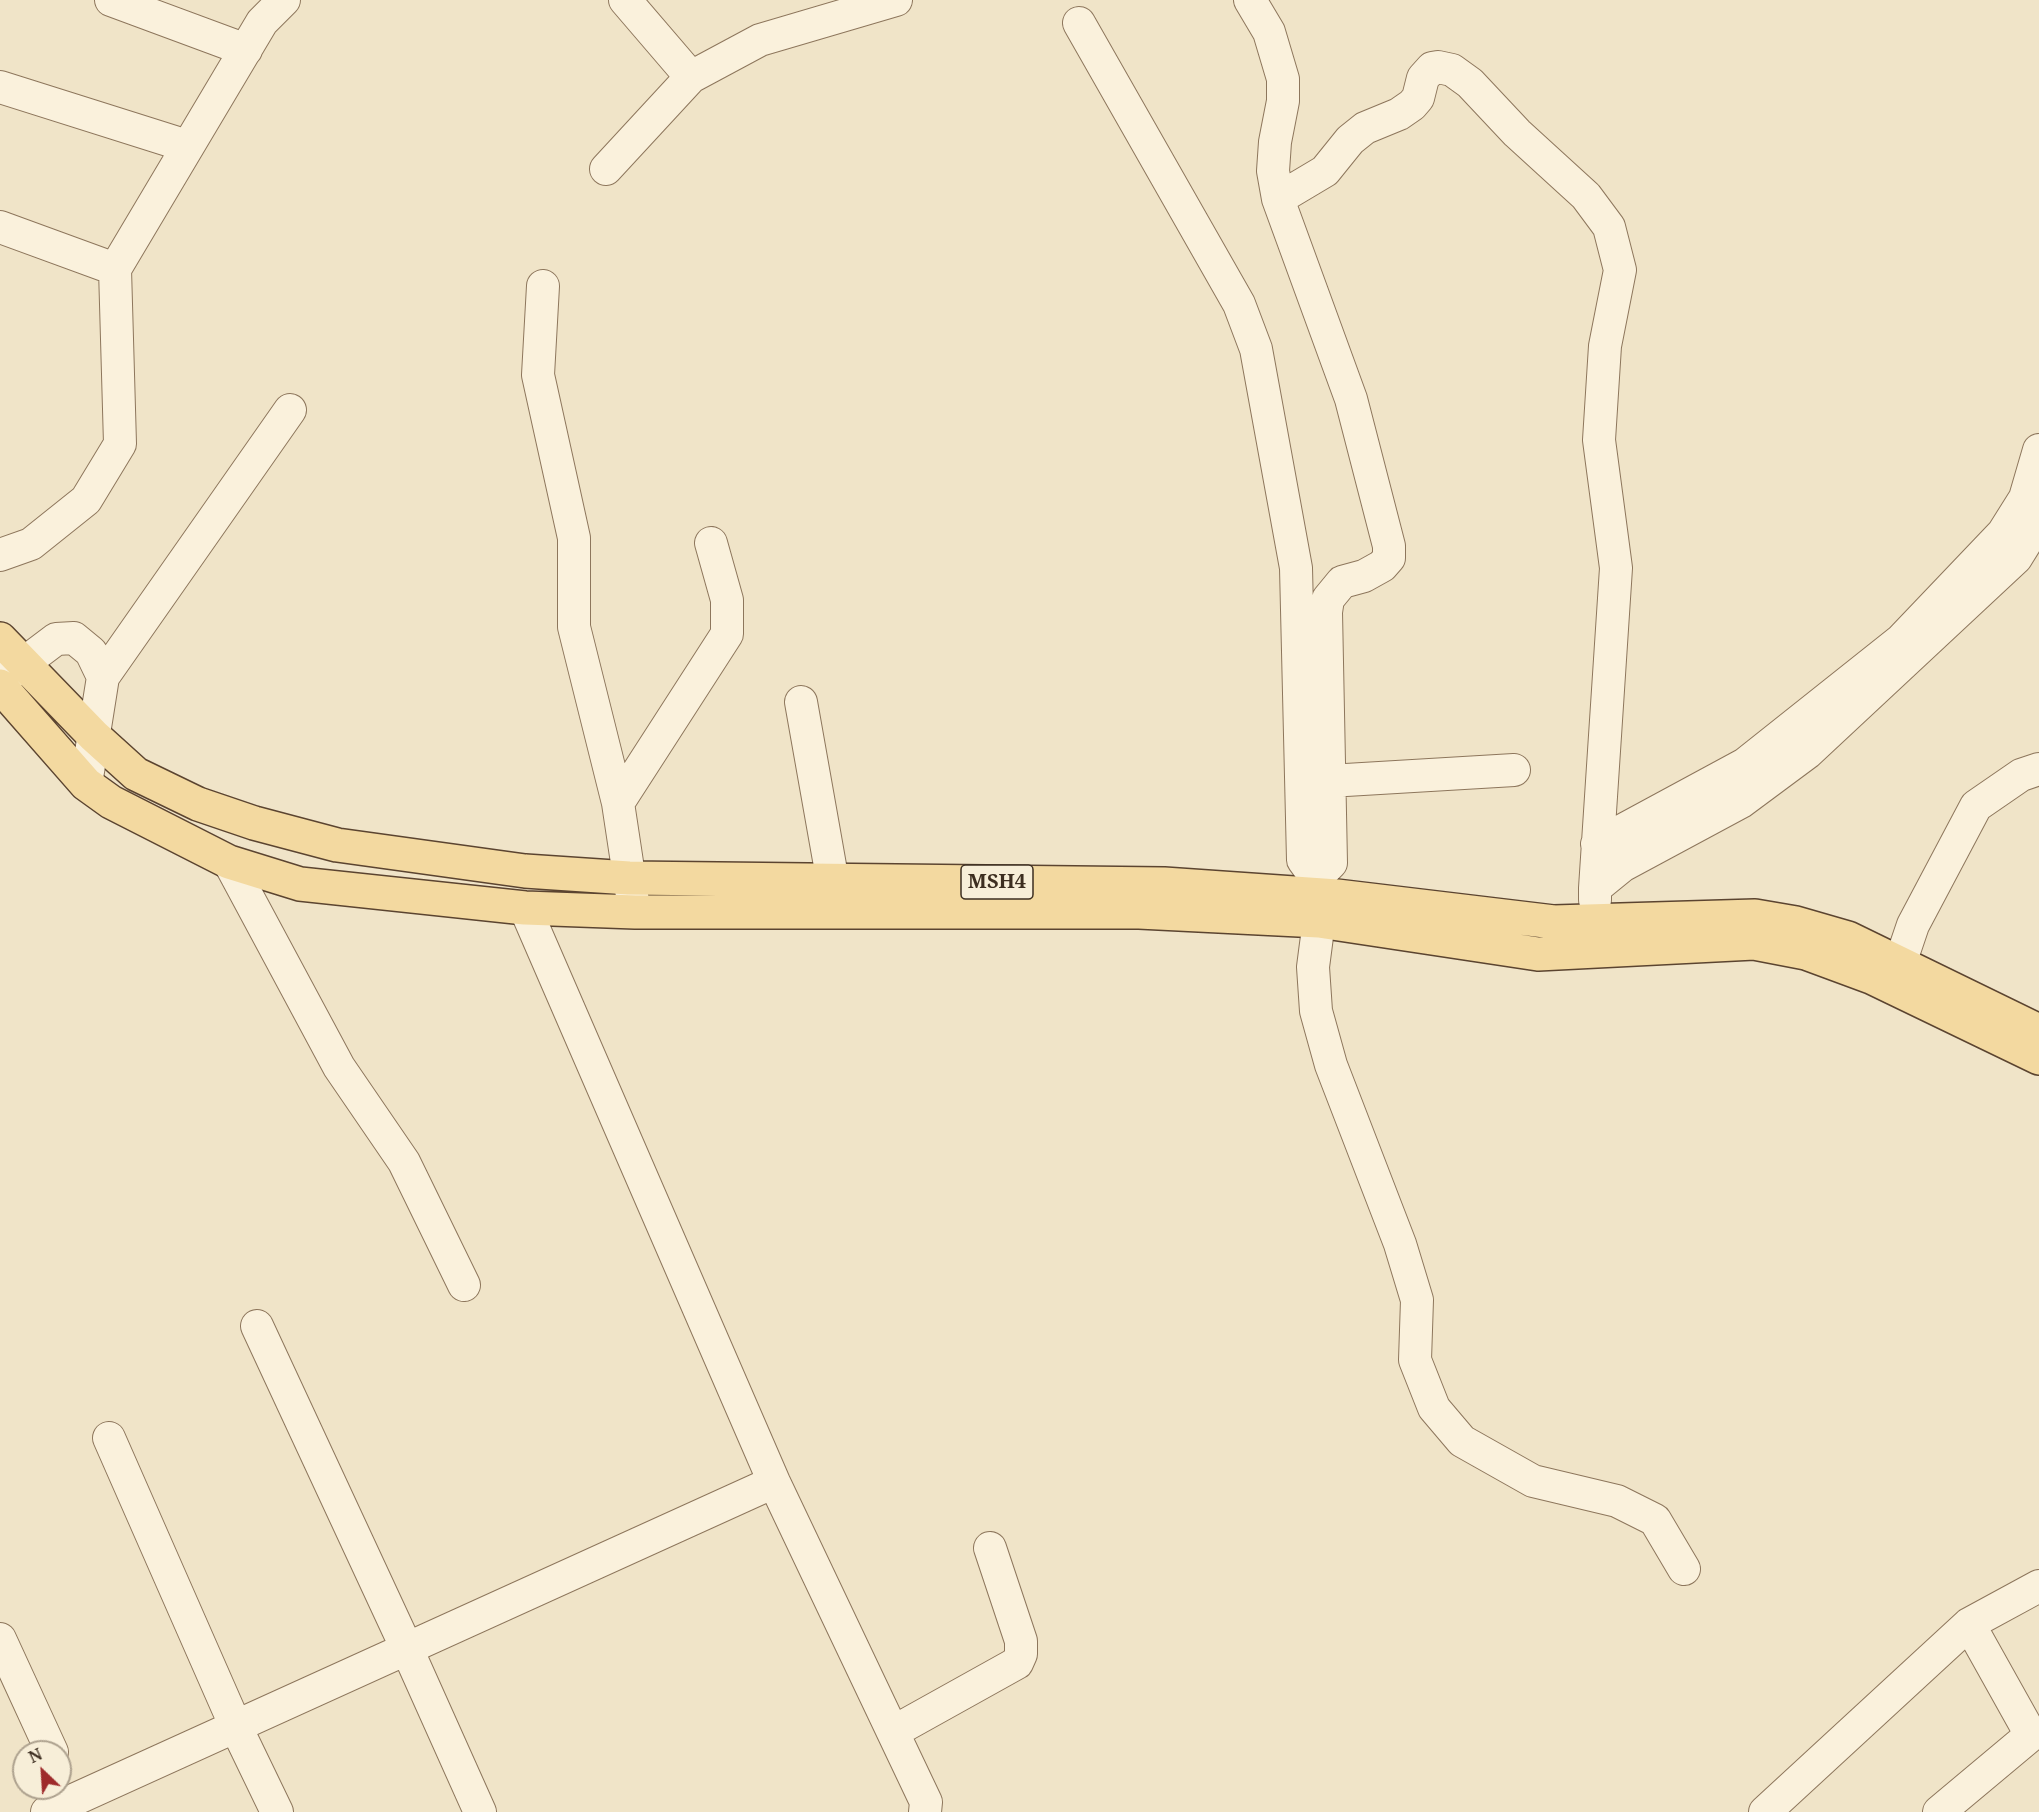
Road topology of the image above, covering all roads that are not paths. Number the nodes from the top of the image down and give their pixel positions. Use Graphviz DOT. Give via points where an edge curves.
graph roads {
  1 [pos="111,0"];
  2 [pos="284,0"];
  3 [pos="625,0"];
  4 [pos="896,0"];
  5 [pos="1250,0"];
  6 [pos="1080,23"];
  7 [pos="246,50"];
  8 [pos="691,77"];
  9 [pos="0,87"];
  10 [pos="187,146"];
  11 [pos="606,169"];
  12 [pos="1278,199"];
  13 [pos="0,227"];
  14 [pos="116,269"];
  15 [pos="543,286"];
  16 [pos="290,410"];
  17 [pos="2039,450"];
  18 [pos="2039,521"];
  19 [pos="711,543"];
  20 [pos="0,555"];
  21 [pos="0,639"];
  22 [pos="8,677"];
  23 [pos="103,677"];
  24 [pos="801,702"];
  25 [pos="94,736"];
  26 [pos="2039,769"];
  27 [pos="1514,770"];
  28 [pos="1329,781"];
  29 [pos="86,784"];
  30 [pos="618,803"];
  31 [pos="1597,844"];
  32 [pos="229,862"];
  33 [pos="629,878"];
  34 [pos="831,880"];
  35 [pos="1595,888"];
  36 [pos="1317,898"];
  37 [pos="525,908"];
  38 [pos="635,912"];
  39 [pos="839,912"];
  40 [pos="1595,936"];
  41 [pos="1896,975"];
  42 [pos="2039,1031"];
  43 [pos="2039,1058"];
  44 [pos="464,1285"];
  45 [pos="257,1326"];
  46 [pos="109,1438"];
  47 [pos="774,1482"];
  48 [pos="990,1548"];
  49 [pos="1683,1569"];
  50 [pos="2039,1586"];
  51 [pos="1969,1624"];
  52 [pos="0,1639"];
  53 [pos="407,1649"];
  54 [pos="236,1727"];
  55 [pos="893,1732"];
  56 [pos="46,1740"];
  57 [pos="67,1808"];
  58 [pos="277,1812"];
  59 [pos="480,1812"];
  60 [pos="925,1812"];
  61 [pos="1765,1812"];
  62 [pos="1940,1812"];
  1 -- 7 [label="street"];
  2 -- 7 [label="street" via="262,22"];
  3 -- 8 [label="street"];
  4 -- 8 [label="street" via="760,40"];
  5 -- 12 [label="street" via="1269,32 1283,79 1273,171"];
  6 -- 36 [label="street" via="1239,304 1256,349 1296,568 1303,860"];
  7 -- 10 [label="street"];
  8 -- 11 [label="street"];
  9 -- 10 [label="street"];
  10 -- 14 [label="street"];
  12 -- 28 [label="street" via="1351,399 1389,546 1389,558 1382,566 1342,582 1328,598"];
  12 -- 31 [label="street" via="1325,171 1365,128 1412,105 1427,72 1438,67 1452,70 1470,83 1517,133 1586,196 1609,227 1620,270 1605,346 1599,440 1616,568"];
  13 -- 14 [label="street"];
  14 -- 20 [label="street" via="120,444 86,500 31,544"];
  15 -- 30 [label="street" via="538,375 574,537 574,627"];
  16 -- 23 [label="street"];
  17 -- 31 [label="street" via="2025,498 2003,533 1901,640 1745,764"];
  18 -- 35 [label="street" via="2016,558 1807,753 1741,802 1622,866"];
  19 -- 30 [label="street" via="727,600 727,634"];
  21 -- 22 [label="main road, MSH4"];
  22 -- 23 [label="street" via="56,639 74,638 91,652"];
  22 -- 25 [label="main road, MSH4"];
  22 -- 29 [label="main road, MSH4"];
  23 -- 25 [label="street"];
  24 -- 34 [label="street"];
  25 -- 29 [label="street"];
  25 -- 33 [label="main road, MSH4" via="136,774 198,804 254,823 337,844 525,872"];
  26 -- 41 [label="street" via="2021,775 1976,806 1913,925"];
  27 -- 28 [label="street"];
  28 -- 36 [label="street" via="1331,863"];
  29 -- 32 [label="main road, MSH4" via="111,802"];
  30 -- 33 [label="street"];
  31 -- 35 [label="street"];
  32 -- 37 [label="main road, MSH4" via="300,884"];
  32 -- 44 [label="street" via="339,1067 405,1162"];
  33 -- 34 [label="main road, MSH4"];
  33 -- 38 [label="street"];
  34 -- 36 [label="main road, MSH4" via="1164,884"];
  34 -- 39 [label="street"];
  35 -- 40 [label="street"];
  36 -- 39 [label="main road, MSH4" via="1139,912"];
  36 -- 40 [label="main road, MSH4" via="1538,954"];
  36 -- 49 [label="street" via="1313,967 1316,1011 1331,1065 1400,1244 1417,1300 1415,1360 1434,1408 1462,1441 1533,1481 1617,1501 1655,1520"];
  37 -- 38 [label="main road, MSH4"];
  37 -- 47 [label="street"];
  38 -- 39 [label="main road, MSH4"];
  40 -- 41 [label="main road, MSH4" via="1754,943"];
  41 -- 42 [label="main road, MSH4"];
  41 -- 43 [label="main road, MSH4"];
  45 -- 53 [label="street"];
  46 -- 54 [label="street"];
  47 -- 53 [label="street"];
  47 -- 55 [label="street"];
  48 -- 55 [label="street" via="1021,1641 1017,1664"];
  50 -- 51 [label="street"];
  51 -- 61 [label="street"];
  51 -- 62 [label="street" via="2031,1735"];
  52 -- 56 [label="street"];
  53 -- 54 [label="street"];
  53 -- 59 [label="street"];
  54 -- 57 [label="street"];
  54 -- 58 [label="street"];
  55 -- 60 [label="street" via="926,1802"];
}
